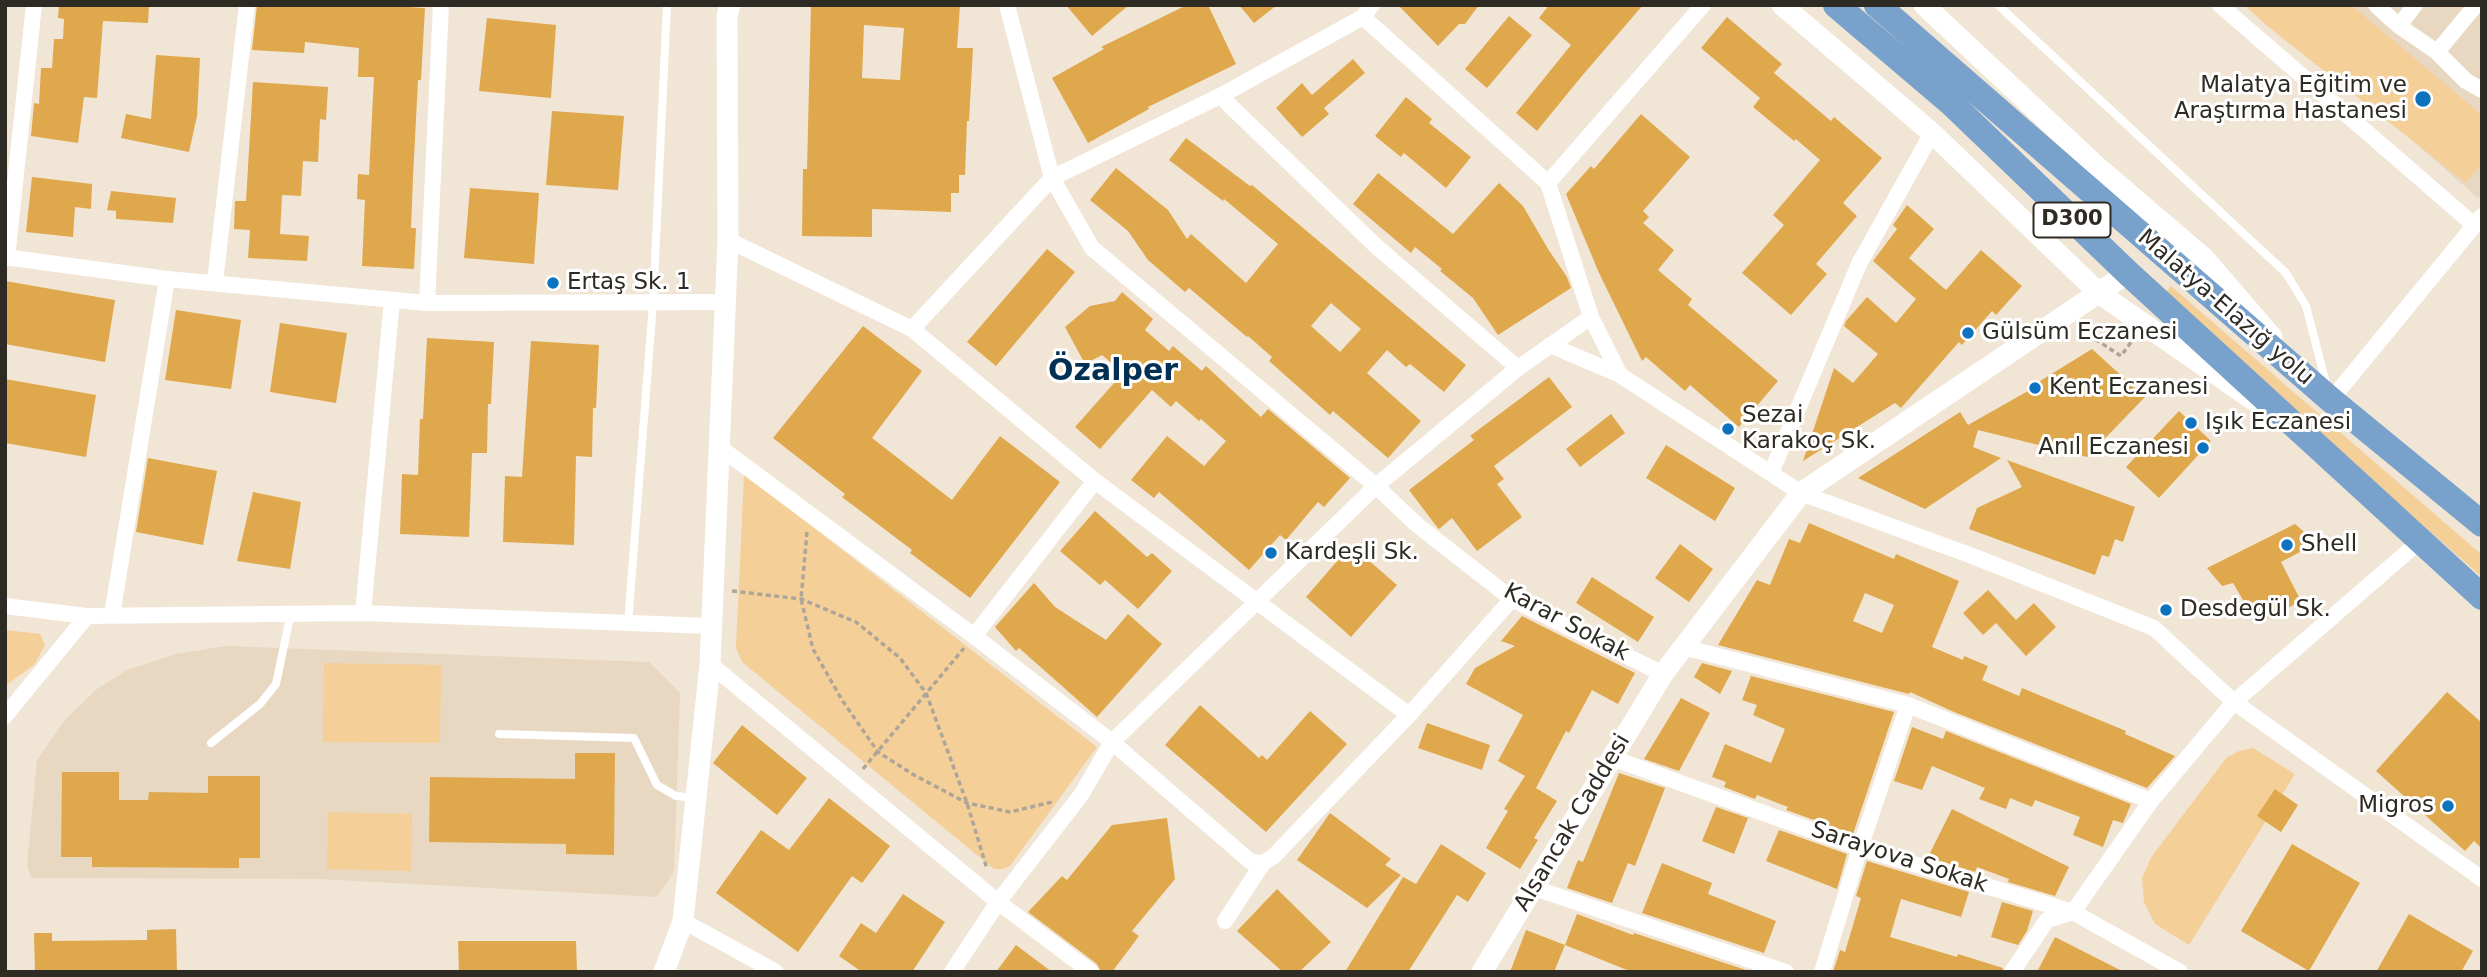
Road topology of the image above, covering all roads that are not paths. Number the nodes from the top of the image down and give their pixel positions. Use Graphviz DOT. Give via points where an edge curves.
graph roads {
  1 [pos="34,5"];
  2 [pos="247,5"];
  3 [pos="441,5"];
  4 [pos="667,5"];
  5 [pos="730,5"];
  6 [pos="1007,5"];
  7 [pos="1703,5"];
  8 [pos="1782,5"];
  9 [pos="1836,5"];
  10 [pos="1877,5"];
  11 [pos="1924,5"];
  12 [pos="1998,5"];
  13 [pos="2220,5"];
  14 [pos="2376,5"];
  15 [pos="2415,5"];
  16 [pos="2476,5"];
  17 [pos="1368,11"];
  18 [pos="2399,26"];
  19 [pos="2437,52"];
  20 [pos="2482,90"];
  21 [pos="1220,96"];
  22 [pos="1933,133"];
  23 [pos="1052,178"];
  24 [pos="1548,183"];
  25 [pos="2478,221"];
  26 [pos="728,240"];
  27 [pos="6,258"];
  28 [pos="2128,273"];
  29 [pos="167,279"];
  30 [pos="215,282"];
  31 [pos="2099,293"];
  32 [pos="392,300"];
  33 [pos="725,302"];
  34 [pos="427,303"];
  35 [pos="653,303"];
  36 [pos="1591,317"];
  37 [pos="912,329"];
  38 [pos="1550,345"];
  39 [pos="1518,368"];
  40 [pos="1620,375"];
  41 [pos="2306,379"];
  42 [pos="2330,400"];
  43 [pos="2307,437"];
  44 [pos="718,446"];
  45 [pos="1772,473"];
  46 [pos="1095,481"];
  47 [pos="1376,486"];
  48 [pos="1801,493"];
  49 [pos="2482,524"];
  50 [pos="2420,541"];
  51 [pos="2482,597"];
  52 [pos="1513,599"];
  53 [pos="1257,601"];
  54 [pos="5,606"];
  55 [pos="291,612"];
  56 [pos="363,613"];
  57 [pos="112,615"];
  58 [pos="87,616"];
  59 [pos="628,623"];
  60 [pos="711,626"];
  61 [pos="974,636"];
  62 [pos="1683,647"];
  63 [pos="710,664"];
  64 [pos="1663,674"];
  65 [pos="2234,702"];
  66 [pos="1908,705"];
  67 [pos="1409,715"];
  68 [pos="5,716"];
  69 [pos="499,734"];
  70 [pos="1112,742"];
  71 [pos="212,743"];
  72 [pos="1612,758"];
  73 [pos="695,798"];
  74 [pos="2151,801"];
  75 [pos="1860,848"];
  76 [pos="1263,863"];
  77 [pos="2482,879"];
  78 [pos="1534,888"];
  79 [pos="998,902"];
  80 [pos="2073,912"];
  81 [pos="683,921"];
  82 [pos="1225,921"];
  83 [pos="664,972"];
  84 [pos="776,972"];
  85 [pos="952,972"];
  86 [pos="1091,972"];
  87 [pos="1482,972"];
  88 [pos="1786,972"];
  89 [pos="1822,972"];
  90 [pos="2012,972"];
  91 [pos="2179,972"];
  1 -- 27 [label="street"];
  2 -- 30 [label="street"];
  3 -- 34 [label="street"];
  4 -- 35 [label="lane"];
  5 -- 26 [label="street"];
  6 -- 23 [label="street, Karar Sokak"];
  7 -- 24 [label="street"];
  8 -- 22 [label="street"];
  9 -- 28 [label="highway, Malatya-Elazığ yolu / D300" via="1950,102"];
  10 -- 41 [label="highway, Malatya-Elazığ yolu / D300"];
  11 -- 41 [label="street" via="2094,164 2205,259"];
  12 -- 42 [label="lane" via="2286,274 2306,306"];
  13 -- 25 [label="street"];
  14 -- 18 [label="street"];
  15 -- 18 [label="street"];
  16 -- 19 [label="street"];
  17 -- 21 [label="street"];
  17 -- 24 [label="street"];
  18 -- 19 [label="street"];
  19 -- 20 [label="street"];
  21 -- 23 [label="street"];
  21 -- 39 [label="street" via="1377,247"];
  22 -- 31 [label="street"];
  22 -- 45 [label="street" via="1859,264"];
  23 -- 37 [label="street"];
  23 -- 47 [label="street, Karar Sokak" via="1092,248"];
  24 -- 36 [label="street"];
  25 -- 42 [label="street"];
  26 -- 33 [label="street"];
  26 -- 37 [label="street"];
  27 -- 29 [label="street"];
  28 -- 31 [label="street, Alsancak Caddesi"];
  28 -- 43 [label="highway, Malatya-Elazığ yolu / D300"];
  29 -- 30 [label="street"];
  29 -- 57 [label="street"];
  30 -- 32 [label="street"];
  31 -- 43 [label="street"];
  31 -- 48 [label="street, Alsancak Caddesi"];
  32 -- 34 [label="street"];
  32 -- 56 [label="street"];
  33 -- 35 [label="street"];
  33 -- 44 [label="street"];
  34 -- 35 [label="street"];
  35 -- 59 [label="lane"];
  36 -- 38 [label="street"];
  36 -- 40 [label="street"];
  37 -- 46 [label="street"];
  38 -- 39 [label="street"];
  38 -- 40 [label="street"];
  39 -- 47 [label="street"];
  40 -- 45 [label="street"];
  41 -- 42 [label="highway, Malatya-Elazığ yolu / D300"];
  42 -- 49 [label="highway, Malatya-Elazığ yolu / D300"];
  43 -- 50 [label="highway, Malatya-Elazığ yolu / D300"];
  44 -- 60 [label="street"];
  44 -- 61 [label="street"];
  45 -- 48 [label="street"];
  46 -- 53 [label="street"];
  46 -- 61 [label="street"];
  47 -- 52 [label="street, Karar Sokak" via="1416,524"];
  47 -- 53 [label="street"];
  48 -- 62 [label="street, Alsancak Caddesi"];
  48 -- 65 [label="street" via="2154,628"];
  50 -- 51 [label="highway, Malatya-Elazığ yolu / D300"];
  50 -- 65 [label="street"];
  52 -- 64 [label="street, Karar Sokak"];
  52 -- 67 [label="street"];
  53 -- 67 [label="street"];
  53 -- 70 [label="street"];
  54 -- 58 [label="street"];
  55 -- 56 [label="street"];
  55 -- 57 [label="street"];
  55 -- 71 [label="lane" via="276,684 260,704"];
  56 -- 59 [label="street"];
  57 -- 58 [label="street"];
  58 -- 68 [label="street"];
  59 -- 60 [label="street"];
  60 -- 63 [label="street"];
  61 -- 70 [label="street"];
  62 -- 64 [label="street, Alsancak Caddesi"];
  62 -- 66 [label="street"];
  63 -- 73 [label="street"];
  63 -- 79 [label="street"];
  64 -- 72 [label="street, Alsancak Caddesi"];
  65 -- 74 [label="street"];
  65 -- 77 [label="street"];
  66 -- 74 [label="street"];
  66 -- 75 [label="street"];
  67 -- 76 [label="street"];
  69 -- 73 [label="lane" via="634,738 657,785 676,796"];
  70 -- 76 [label="street" via="1251,862"];
  70 -- 79 [label="street" via="1081,795"];
  72 -- 75 [label="street, Sarayova Sokak"];
  72 -- 78 [label="street, Alsancak Caddesi"];
  73 -- 81 [label="street"];
  74 -- 80 [label="street"];
  75 -- 80 [label="street, Sarayova Sokak"];
  75 -- 89 [label="street"];
  76 -- 82 [label="street"];
  78 -- 87 [label="street, Alsancak Caddesi"];
  78 -- 88 [label="street"];
  79 -- 85 [label="street"];
  79 -- 86 [label="street"];
  80 -- 90 [label="street" via="2047,920"];
  80 -- 91 [label="street, Sarayova Sokak"];
  81 -- 83 [label="street"];
  81 -- 84 [label="street"];
}
